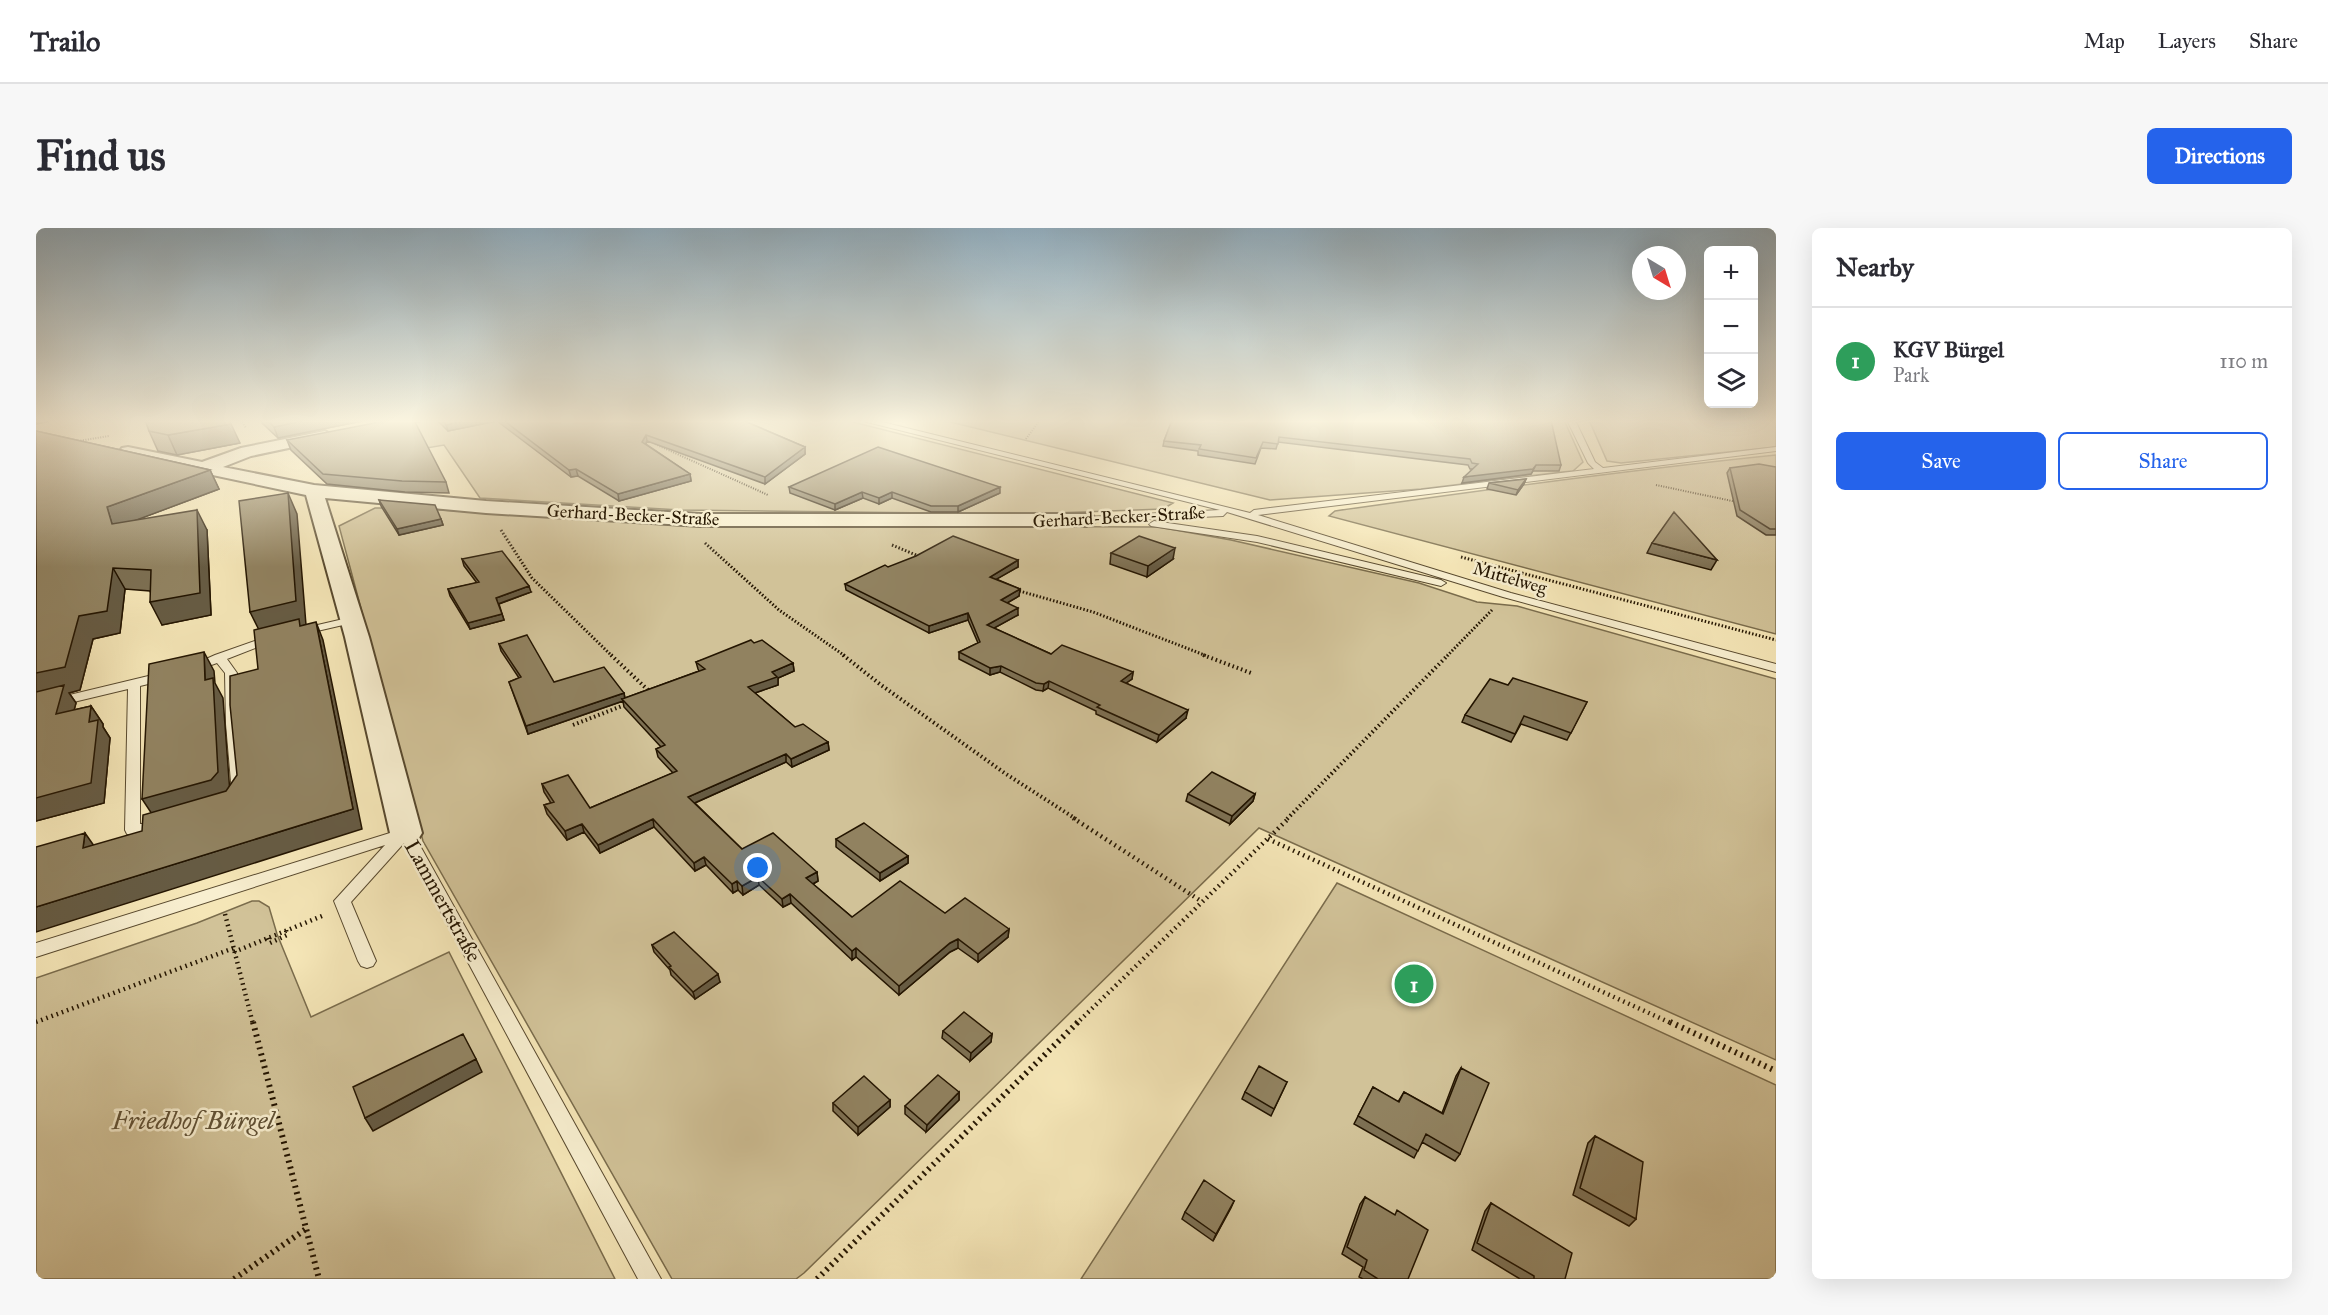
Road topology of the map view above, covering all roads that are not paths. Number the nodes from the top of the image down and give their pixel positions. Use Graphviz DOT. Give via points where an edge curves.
graph roads {
  1 [pos="208,469"];
  2 [pos="1063,469"];
  3 [pos="1600,469"];
  4 [pos="314,491"];
  5 [pos="1238,512"];
  6 [pos="1086,520"];
  7 [pos="1507,595"];
  8 [pos="352,620"];
  9 [pos="219,657"];
  10 [pos="1776,668"];
  11 [pos="134,684"];
  12 [pos="36,707"];
  13 [pos="230,806"];
  14 [pos="176,822"];
  15 [pos="406,833"];
  16 [pos="36,950"];
  17 [pos="367,961"];
  18 [pos="651,1279"];
  1 -- 4 [label="street, Gerhard-Becker-Straße"];
  2 -- 5 [label="lane"];
  3 -- 5 [label="lane" via="1262,513"];
  4 -- 6 [label="street, Gerhard-Becker-Straße" via="677,519"];
  4 -- 8 [label="street, Lammertstraße"];
  5 -- 6 [label="lane, Gerhard-Becker-Straße"];
  5 -- 7 [label="lane, Mittelweg"];
  6 -- 7 [label="lane" via="1207,530 1282,544 1477,592"];
  7 -- 10 [label="lane, Mittelweg"];
  8 -- 9 [label="lane" via="262,641"];
  8 -- 15 [label="street, Lammertstraße"];
  9 -- 11 [label="lane"];
  9 -- 13 [label="lane" via="231,673 239,795"];
  11 -- 12 [label="lane"];
  11 -- 14 [label="lane" via="132,830"];
  15 -- 16 [label="lane"];
  15 -- 17 [label="lane" via="342,901"];
  15 -- 18 [label="lane, Lammertstraße"];
}
